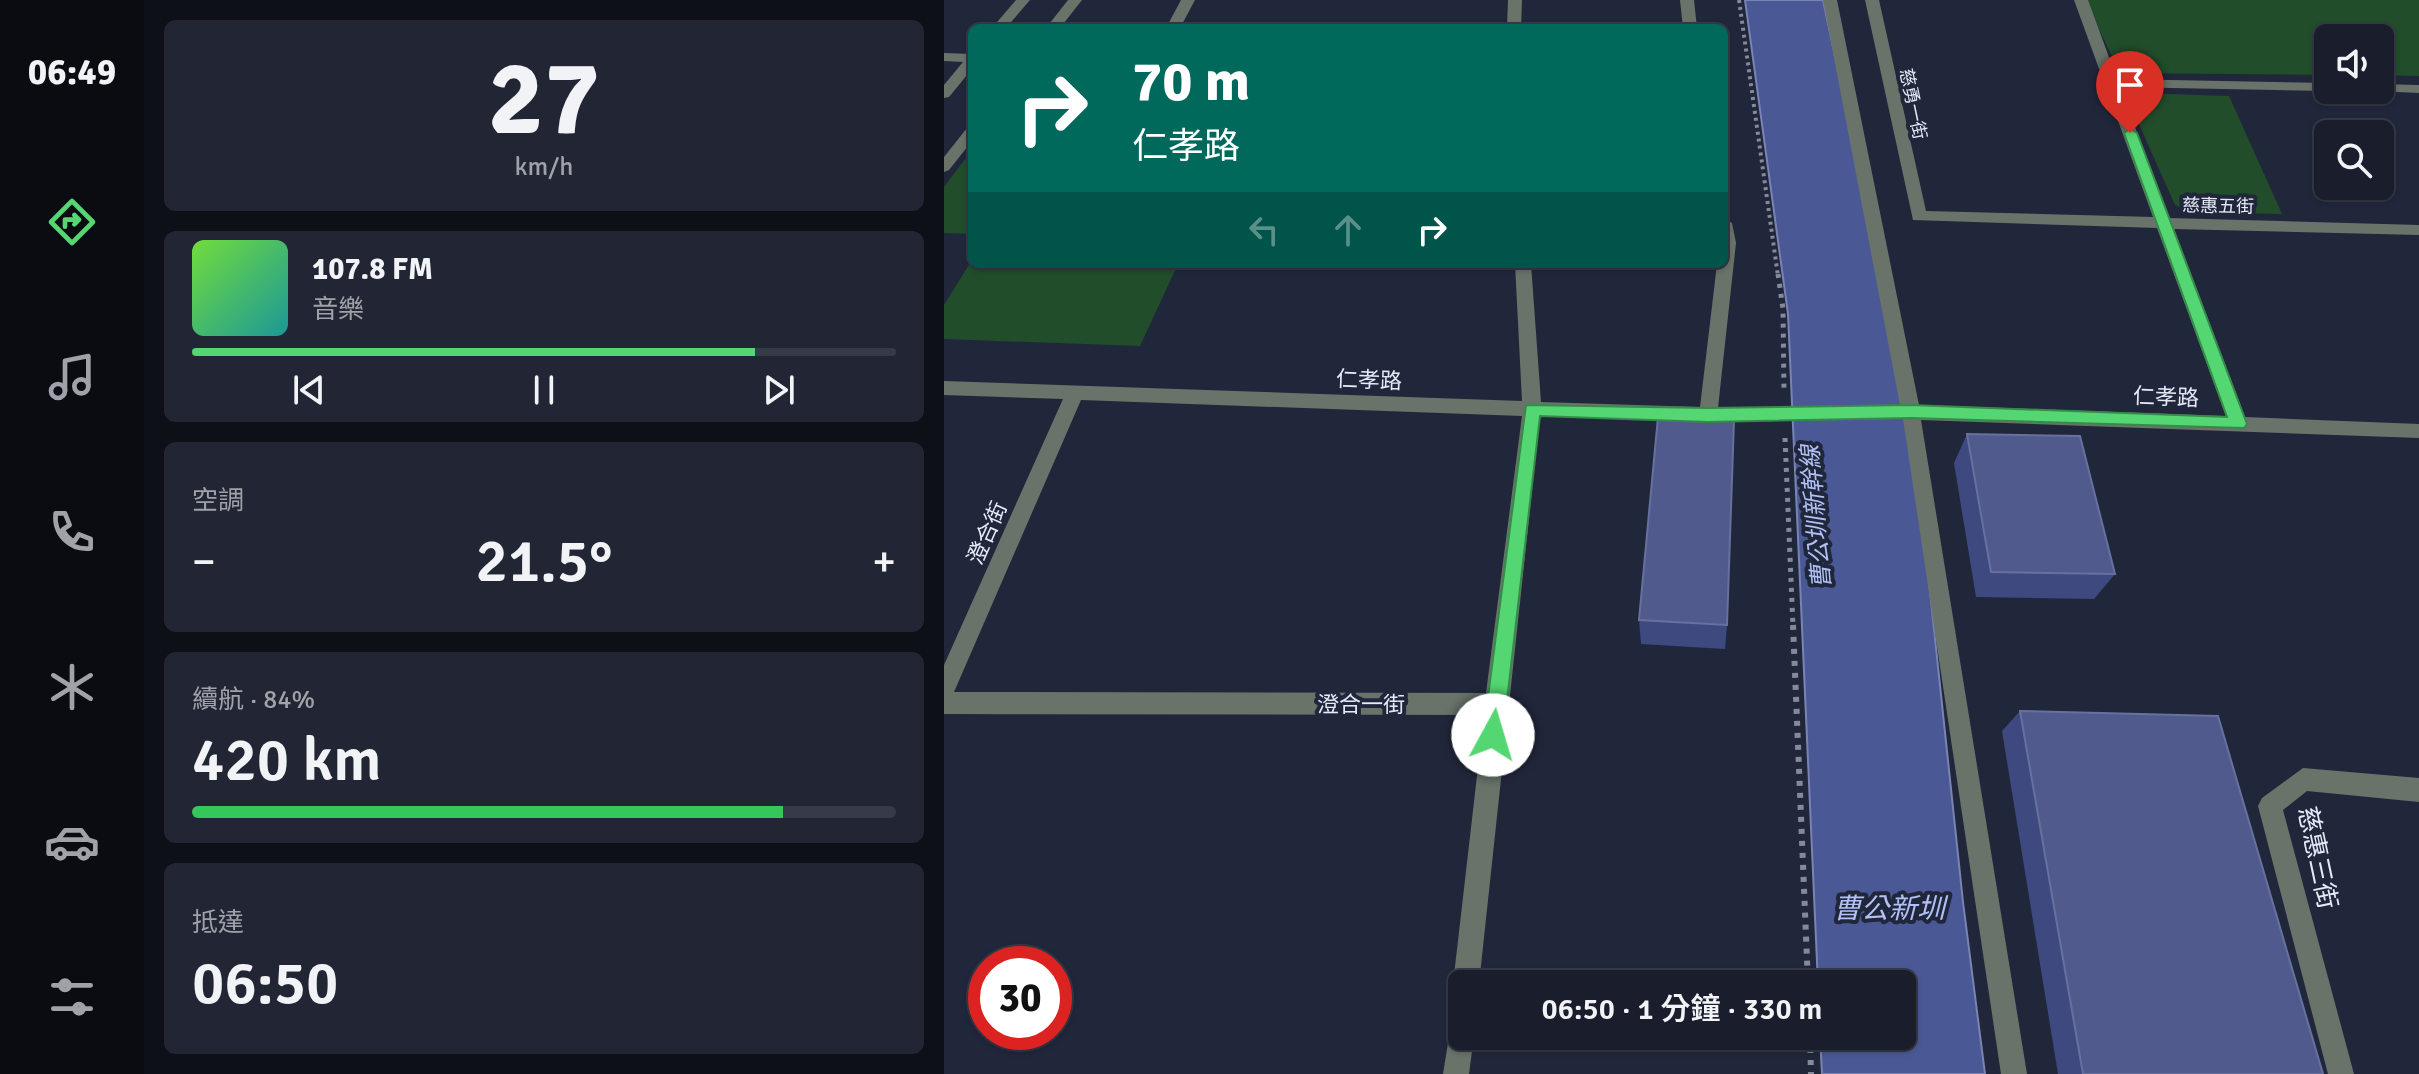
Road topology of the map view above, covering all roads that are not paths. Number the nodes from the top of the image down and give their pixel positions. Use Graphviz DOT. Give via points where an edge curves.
graph roads {
  1 [pos="1023,0"];
  2 [pos="1075,0"];
  3 [pos="1188,0"];
  4 [pos="1515,0"];
  5 [pos="1687,0"];
  6 [pos="1830,0"];
  7 [pos="1872,0"];
  8 [pos="2081,0"];
  9 [pos="1002,24"];
  10 [pos="1056,24"];
  11 [pos="1175,24"];
  12 [pos="1514,24"];
  13 [pos="1690,24"];
  14 [pos="944,57"];
  15 [pos="968,59"];
  16 [pos="968,64"];
  17 [pos="2112,83"];
  18 [pos="2314,87"];
  19 [pos="2394,88"];
  20 [pos="2419,89"];
  21 [pos="944,94"];
  22 [pos="968,136"];
  23 [pos="944,167"];
  24 [pos="1919,216"];
  25 [pos="2165,224"];
  26 [pos="2419,230"];
  27 [pos="1523,268"];
  28 [pos="1725,268"];
  29 [pos="944,388"];
  30 [pos="1074,396"];
  31 [pos="1532,410"];
  32 [pos="1911,412"];
  33 [pos="1708,415"];
  34 [pos="2238,424"];
  35 [pos="2419,431"];
  36 [pos="944,690"];
  37 [pos="944,703"];
  38 [pos="1496,704"];
  39 [pos="2419,790"];
  40 [pos="1468,970"];
  41 [pos="1459,1050"];
  42 [pos="1456,1074"];
  43 [pos="2014,1074"];
  44 [pos="2341,1074"];
  1 -- 9 [label="street"];
  2 -- 10 [label="street"];
  3 -- 11 [label="street"];
  4 -- 12 [label="street"];
  5 -- 13 [label="street"];
  6 -- 32 [label="street"];
  7 -- 24 [label="street, 慈勇一街"];
  8 -- 17 [label="street"];
  14 -- 15 [label="street"];
  16 -- 21 [label="street"];
  17 -- 18 [label="street"];
  17 -- 25 [label="street"];
  19 -- 20 [label="street"];
  22 -- 23 [label="street"];
  24 -- 25 [label="street, 慈惠五街"];
  25 -- 26 [label="street, 慈惠五街"];
  25 -- 34 [label="street"];
  27 -- 31 [label="street"];
  28 -- 33 [label="street"];
  29 -- 30 [label="street, 仁孝路"];
  30 -- 31 [label="street, 仁孝路"];
  30 -- 36 [label="street, 澄合街"];
  31 -- 33 [label="street, 仁孝路"];
  31 -- 38 [label="street"];
  32 -- 33 [label="street, 仁孝路"];
  32 -- 34 [label="street, 仁孝路"];
  32 -- 43 [label="street"];
  34 -- 35 [label="street, 仁孝路"];
  37 -- 38 [label="street, 澄合一街"];
  38 -- 40 [label="street"];
  39 -- 44 [label="street, 慈惠三街" via="2303,779 2270,806"];
  41 -- 42 [label="street"];
}
